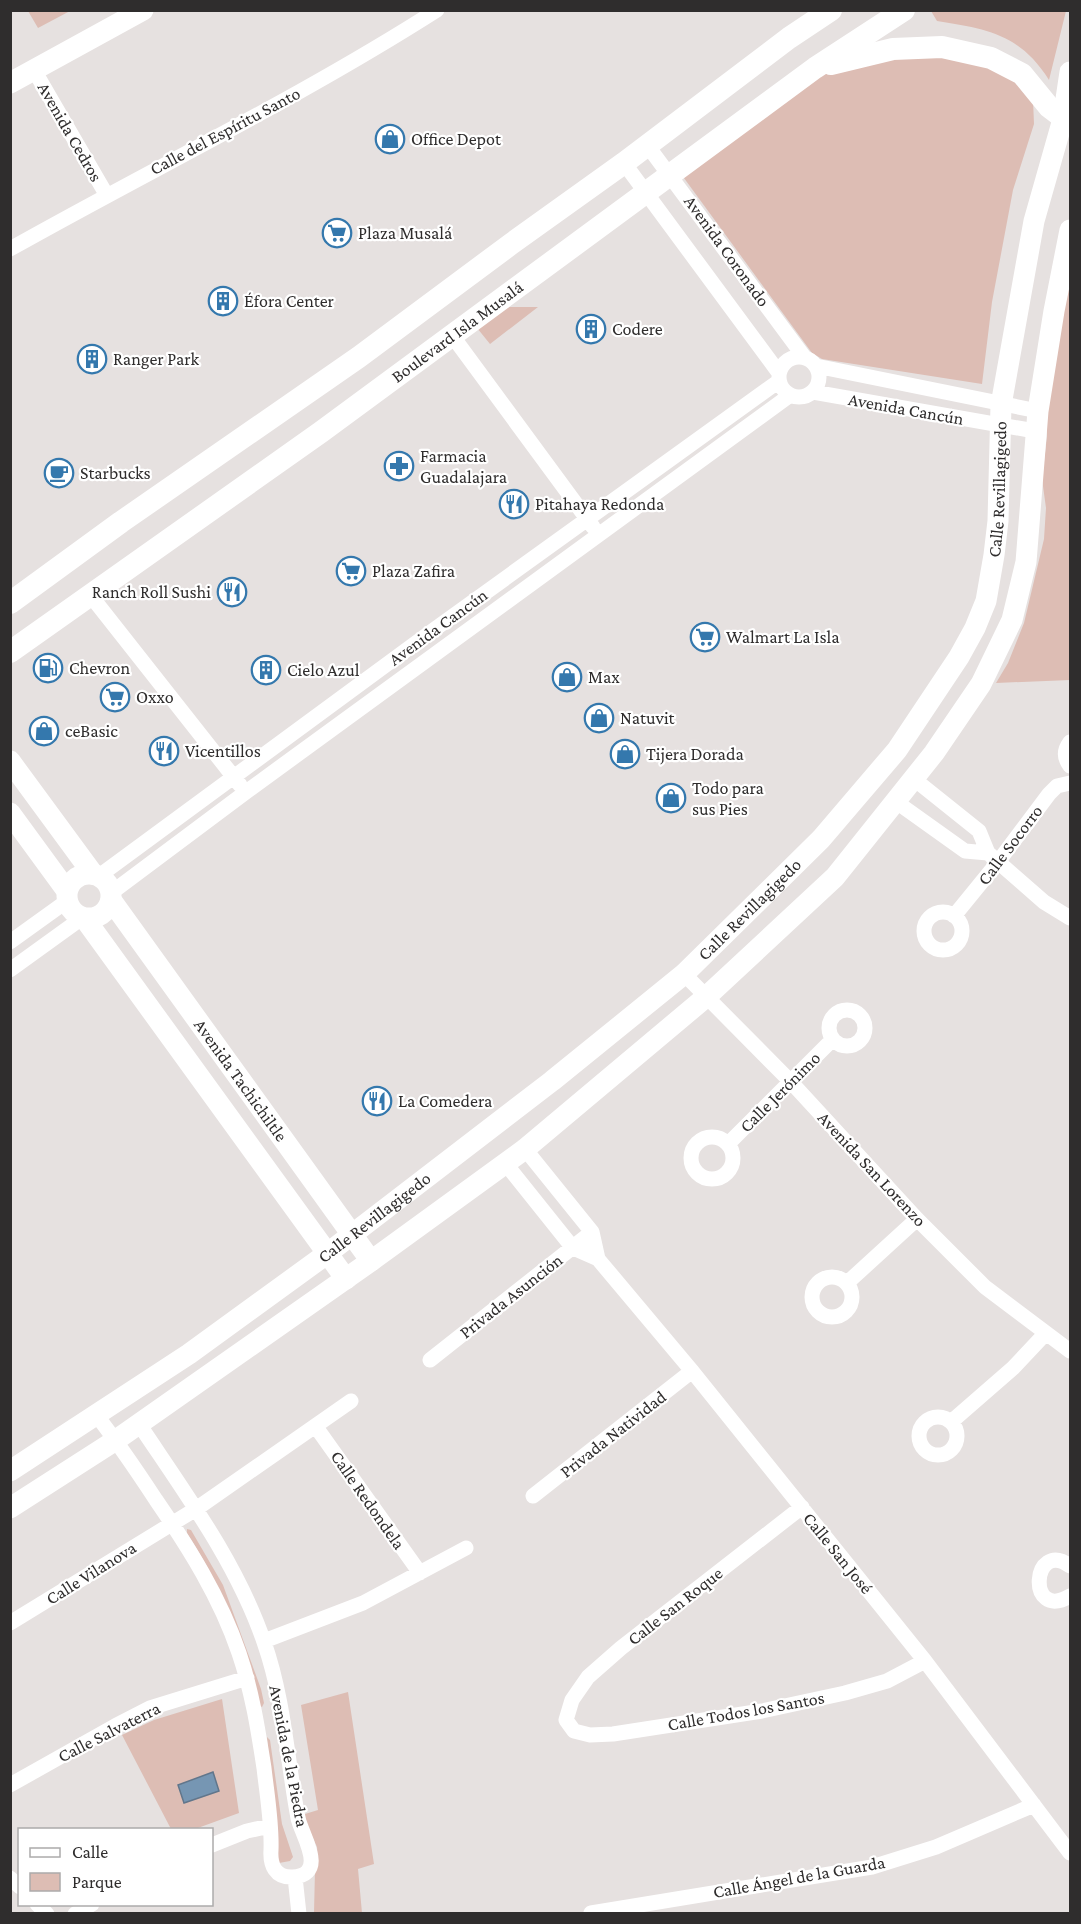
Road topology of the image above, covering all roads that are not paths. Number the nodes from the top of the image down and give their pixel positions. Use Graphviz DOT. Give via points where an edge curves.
graph roads {
  1 [pos="143,10"];
  2 [pos="437,10"];
  3 [pos="904,10"];
  4 [pos="826,12"];
  5 [pos="815,68"];
  6 [pos="34,70"];
  7 [pos="1071,72"];
  8 [pos="10,83"];
  9 [pos="1067,121"];
  10 [pos="647,145"];
  11 [pos="624,163"];
  12 [pos="671,176"];
  13 [pos="648,193"];
  14 [pos="106,195"];
  15 [pos="1071,230"];
  16 [pos="10,249"];
  17 [pos="451,334"];
  18 [pos="811,362"];
  19 [pos="779,377"];
  20 [pos="813,392"];
  21 [pos="789,396"];
  22 [pos="299,399"];
  23 [pos="1000,416"];
  24 [pos="1037,421"];
  25 [pos="321,432"];
  26 [pos="588,520"];
  27 [pos="598,534"];
  28 [pos="91,596"];
  29 [pos="10,603"];
  30 [pos="10,652"];
  31 [pos="1071,742"];
  32 [pos="10,761"];
  33 [pos="1071,766"];
  34 [pos="234,777"];
  35 [pos="914,779"];
  36 [pos="1071,783"];
  37 [pos="246,792"];
  38 [pos="895,801"];
  39 [pos="10,813"];
  40 [pos="993,857"];
  41 [pos="104,886"];
  42 [pos="67,896"];
  43 [pos="954,916"];
  44 [pos="84,918"];
  45 [pos="1071,918"];
  46 [pos="10,942"];
  47 [pos="10,970"];
  48 [pos="684,974"];
  49 [pos="706,997"];
  50 [pos="832,1040"];
  51 [pos="791,1082"];
  52 [pos="728,1144"];
  53 [pos="525,1149"];
  54 [pos="505,1163"];
  55 [pos="917,1219"];
  56 [pos="592,1232"];
  57 [pos="352,1235"];
  58 [pos="573,1248"];
  59 [pos="328,1253"];
  60 [pos="598,1259"];
  61 [pos="371,1261"];
  62 [pos="346,1279"];
  63 [pos="847,1283"];
  64 [pos="1045,1334"];
  65 [pos="1071,1351"];
  66 [pos="430,1360"];
  67 [pos="692,1371"];
  68 [pos="351,1401"];
  69 [pos="97,1416"];
  70 [pos="951,1422"];
  71 [pos="139,1424"];
  72 [pos="316,1427"];
  73 [pos="116,1440"];
  74 [pos="10,1471"];
  75 [pos="533,1496"];
  76 [pos="801,1507"];
  77 [pos="10,1508"];
  78 [pos="196,1509"];
  79 [pos="172,1523"];
  80 [pos="466,1548"];
  81 [pos="1071,1566"];
  82 [pos="420,1573"];
  83 [pos="1071,1596"];
  84 [pos="10,1623"];
  85 [pos="264,1641"];
  86 [pos="925,1661"];
  87 [pos="247,1678"];
  88 [pos="283,1714"];
  89 [pos="257,1720"];
  90 [pos="566,1720"];
  91 [pos="10,1785"];
  92 [pos="1034,1805"];
  93 [pos="270,1826"];
  94 [pos="213,1845"];
  95 [pos="1071,1853"];
  96 [pos="296,1877"];
  97 [pos="90,1906"];
  98 [pos="591,1913"];
  99 [pos="75,1914"];
  100 [pos="299,1914"];
  1 -- 6 [label="street"];
  2 -- 14 [label="street, Calle del Espíritu Santo" via="287,99"];
  3 -- 5 [label="main road, Boulevard Isla Musalá"];
  4 -- 10 [label="main road, Boulevard Isla Musalá"];
  5 -- 9 [label="main road" via="892,49 942,47 991,58 1022,74 1049,107"];
  5 -- 12 [label="main road, Boulevard Isla Musalá"];
  6 -- 8 [label="street"];
  6 -- 14 [label="street, Avenida Cedros"];
  7 -- 9 [label="street, Calle Revillagigedo"];
  9 -- 23 [label="street, Calle Revillagigedo" via="1034,221"];
  10 -- 11 [label="main road, Boulevard Isla Musalá"];
  10 -- 12 [label="street, Avenida Coronado"];
  11 -- 13 [label="street, Avenida Coronado"];
  11 -- 22 [label="main road, Boulevard Isla Musalá"];
  12 -- 13 [label="main road, Boulevard Isla Musalá"];
  12 -- 18 [label="street, Avenida Coronado"];
  13 -- 17 [label="main road, Boulevard Isla Musalá"];
  13 -- 19 [label="street, Avenida Coronado"];
  14 -- 16 [label="street, Calle del Espíritu Santo"];
  15 -- 24 [label="street, Calle Revillagigedo" via="1055,301"];
  17 -- 25 [label="main road, Boulevard Isla Musalá"];
  17 -- 26 [label="street"];
  18 -- 19 [label="street" via="791,359 785,362"];
  18 -- 20 [label="street" via="819,380"];
  18 -- 23 [label="street, Avenida Cancún"];
  19 -- 21 [label="street"];
  19 -- 26 [label="street, Avenida Cancún"];
  20 -- 21 [label="street"];
  20 -- 23 [label="street, Avenida Cancún"];
  21 -- 27 [label="street, Avenida Cancún"];
  22 -- 25 [label="main road"];
  22 -- 29 [label="main road, Boulevard Isla Musalá"];
  23 -- 24 [label="street, Avenida Cancún"];
  23 -- 48 [label="street, Calle Revillagigedo" via="994,555 986,601 959,657 897,750 821,839"];
  24 -- 35 [label="street, Calle Revillagigedo" via="1026,562 1012,620 981,684"];
  25 -- 28 [label="main road, Boulevard Isla Musalá"];
  26 -- 27 [label="street"];
  26 -- 34 [label="street, Avenida Cancún"];
  27 -- 37 [label="street, Avenida Cancún"];
  28 -- 30 [label="main road, Boulevard Isla Musalá"];
  28 -- 34 [label="street"];
  31 -- 33 [label="street" via="1065,755"];
  32 -- 41 [label="street, Avenida Tachichiltle"];
  34 -- 37 [label="street"];
  34 -- 41 [label="street, Avenida Cancún"];
  35 -- 38 [label="street, Calle Revillagigedo"];
  35 -- 40 [label="street" via="979,831"];
  36 -- 40 [label="street, Calle Socorro" via="1057,786"];
  37 -- 41 [label="street, Avenida Cancún"];
  38 -- 40 [label="street" via="965,851"];
  38 -- 49 [label="street, Calle Revillagigedo" via="835,877"];
  39 -- 42 [label="street"];
  40 -- 43 [label="street, Calle Socorro"];
  40 -- 45 [label="street" via="1044,902"];
  41 -- 42 [label="street" via="80,876 74,879"];
  41 -- 44 [label="street" via="105,912 92,919"];
  41 -- 57 [label="street, Avenida Tachichiltle"];
  42 -- 44 [label="street" via="72,911"];
  42 -- 46 [label="street"];
  44 -- 47 [label="street"];
  44 -- 59 [label="street, Avenida Tachichiltle"];
  48 -- 49 [label="street, Avenida San Lorenzo"];
  48 -- 57 [label="street, Calle Revillagigedo"];
  49 -- 51 [label="street, Avenida San Lorenzo"];
  49 -- 53 [label="street, Calle Revillagigedo"];
  50 -- 51 [label="street, Calle Jerónimo"];
  51 -- 52 [label="street, Calle Jerónimo"];
  51 -- 55 [label="street, Avenida San Lorenzo"];
  53 -- 54 [label="street, Calle Revillagigedo"];
  53 -- 56 [label="street, Calle San José"];
  54 -- 58 [label="street, Calle San José"];
  54 -- 61 [label="street, Calle Revillagigedo"];
  55 -- 63 [label="street"];
  55 -- 64 [label="street, Avenida San Lorenzo" via="985,1287"];
  56 -- 58 [label="street, Privada Asunción"];
  56 -- 60 [label="street, Calle San José"];
  57 -- 59 [label="street, Calle Revillagigedo"];
  57 -- 61 [label="street, Avenida Tachichiltle"];
  58 -- 60 [label="street, Calle San José"];
  58 -- 66 [label="street, Privada Asunción"];
  59 -- 62 [label="street, Avenida Tachichiltle"];
  59 -- 69 [label="street, Calle Revillagigedo"];
  60 -- 67 [label="street, Calle San José"];
  61 -- 62 [label="street, Calle Revillagigedo"];
  62 -- 71 [label="street, Calle Revillagigedo"];
  64 -- 65 [label="street, Avenida San Lorenzo"];
  64 -- 70 [label="street"];
  67 -- 75 [label="street, Privada Natividad"];
  67 -- 76 [label="street, Calle San José"];
  68 -- 72 [label="street"];
  69 -- 73 [label="street, Avenida de la Piedra"];
  69 -- 74 [label="street, Calle Revillagigedo"];
  71 -- 73 [label="street, Calle Revillagigedo"];
  71 -- 78 [label="street, Avenida de la Piedra"];
  72 -- 78 [label="street"];
  72 -- 82 [label="street, Calle Redondela"];
  73 -- 77 [label="street, Calle Revillagigedo"];
  73 -- 79 [label="street, Avenida de la Piedra"];
  76 -- 86 [label="street, Calle San José"];
  76 -- 90 [label="street, Calle San Roque" via="588,1677 572,1700"];
  78 -- 79 [label="street"];
  78 -- 85 [label="street, Avenida de la Piedra" via="244,1595"];
  79 -- 84 [label="street, Calle Vilanova"];
  79 -- 87 [label="street, Avenida de la Piedra" via="225,1617"];
  80 -- 82 [label="street"];
  81 -- 83 [label="street" via="1054,1561 1045,1566 1038,1579 1041,1592 1049,1599 1057,1601"];
  82 -- 85 [label="street" via="363,1603"];
  85 -- 88 [label="street, Avenida de la Piedra"];
  86 -- 90 [label="street, Calle Todos los Santos" via="887,1681 762,1711 613,1734 574,1731"];
  86 -- 92 [label="street, Calle San José"];
  87 -- 89 [label="street, Avenida de la Piedra"];
  87 -- 91 [label="street, Calle Salvaterra" via="150,1708"];
  88 -- 89 [label="street"];
  88 -- 96 [label="street, Avenida de la Piedra" via="299,1827 312,1858 304,1873"];
  89 -- 93 [label="street, Avenida de la Piedra"];
  92 -- 95 [label="street, Calle San José"];
  92 -- 98 [label="street, Calle Ángel de la Guarda" via="936,1847 872,1867"];
  93 -- 94 [label="street"];
  93 -- 96 [label="street, Avenida de la Piedra" via="270,1861 284,1876"];
  96 -- 100 [label="street"];
  97 -- 99 [label="street"];
}
